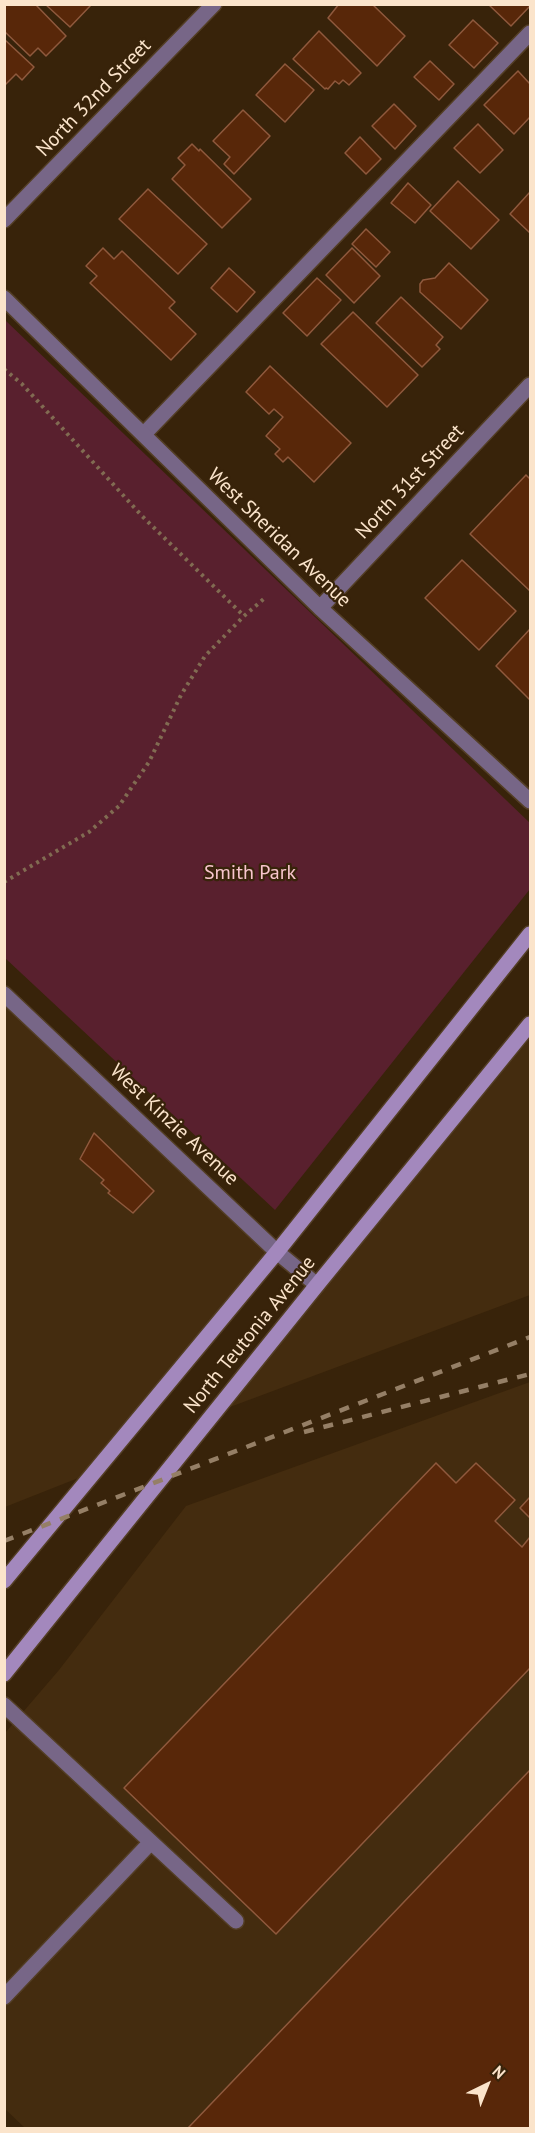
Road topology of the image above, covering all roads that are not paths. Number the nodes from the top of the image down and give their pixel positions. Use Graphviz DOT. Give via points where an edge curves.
graph roads {
  1 [pos="214,4"];
  2 [pos="531,33"];
  3 [pos="4,220"];
  4 [pos="4,297"];
  5 [pos="531,385"];
  6 [pos="144,434"];
  7 [pos="320,608"];
  8 [pos="531,801"];
  9 [pos="531,934"];
  10 [pos="4,994"];
  11 [pos="531,1024"];
  12 [pos="278,1252"];
  13 [pos="317,1285"];
  14 [pos="4,1581"];
  15 [pos="5,1672"];
  16 [pos="4,1705"];
  17 [pos="152,1842"];
  18 [pos="236,1922"];
  19 [pos="4,1996"];
  1 -- 3 [label="street, North 32nd Street"];
  2 -- 6 [label="street"];
  4 -- 6 [label="street, West Sheridan Avenue"];
  5 -- 7 [label="street, North 31st Street"];
  6 -- 7 [label="street, West Sheridan Avenue"];
  7 -- 8 [label="street, West Sheridan Avenue"];
  9 -- 12 [label="main road, North Teutonia Avenue"];
  10 -- 12 [label="street, West Kinzie Avenue"];
  11 -- 13 [label="main road, North Teutonia Avenue"];
  12 -- 13 [label="street, West Kinzie Avenue"];
  12 -- 14 [label="main road, North Teutonia Avenue"];
  13 -- 15 [label="main road, North Teutonia Avenue"];
  16 -- 17 [label="street"];
  17 -- 18 [label="street"];
  17 -- 19 [label="street"];
}
